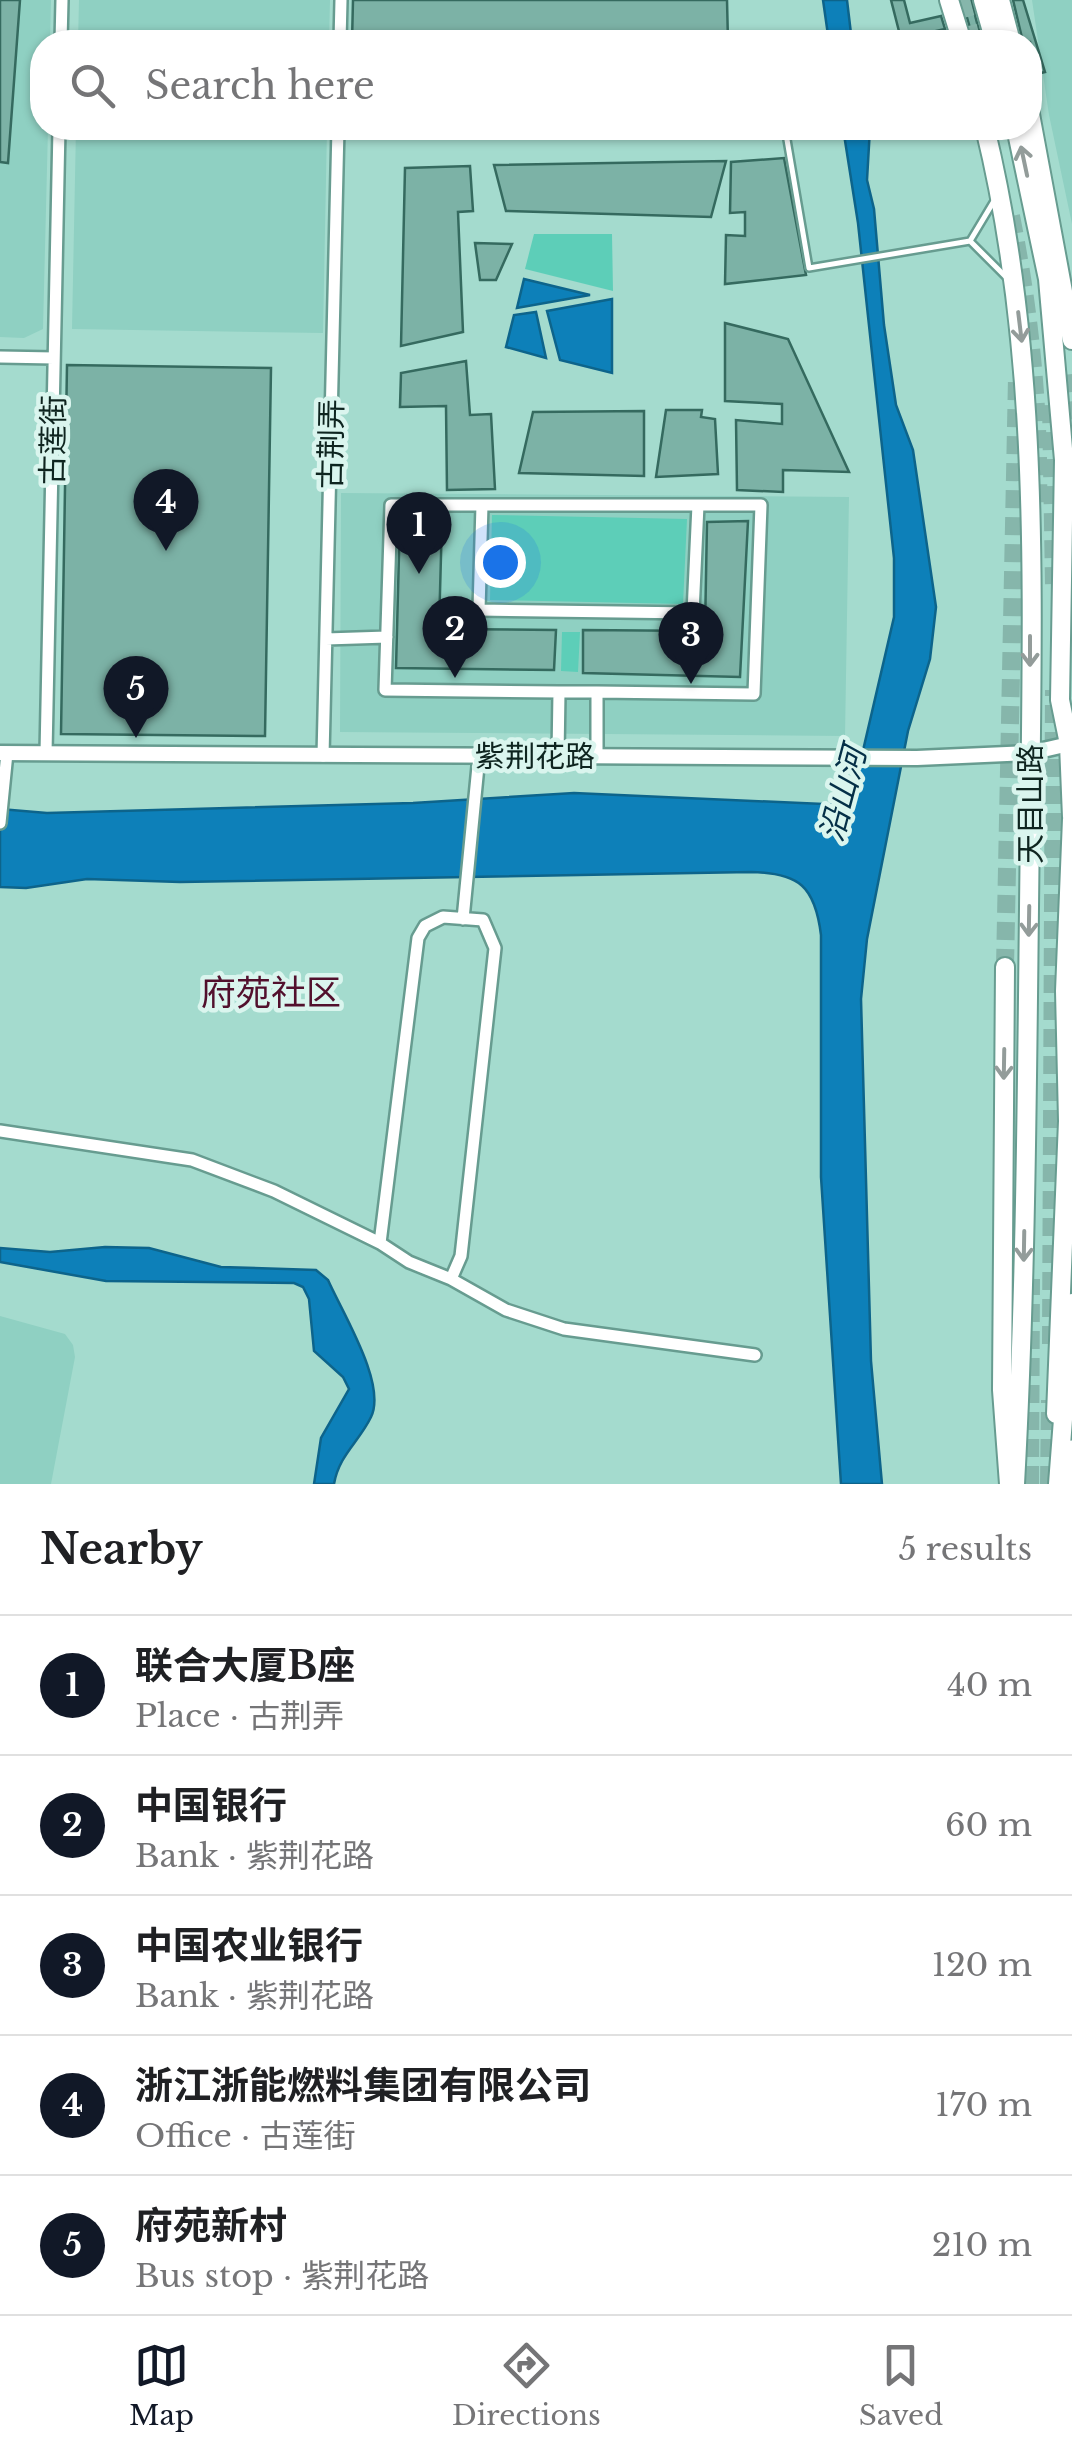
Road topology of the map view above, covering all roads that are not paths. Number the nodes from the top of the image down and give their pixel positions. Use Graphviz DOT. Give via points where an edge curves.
graph roads {
  1 [pos="62,0"];
  2 [pos="340,0"];
  3 [pos="949,0"];
  4 [pos="983,0"];
  5 [pos="1000,0"];
  6 [pos="61,30"];
  7 [pos="340,30"];
  8 [pos="958,30"];
  9 [pos="992,30"];
  10 [pos="1008,30"];
  11 [pos="59,140"];
  12 [pos="338,140"];
  13 [pos="787,140"];
  14 [pos="988,140"];
  15 [pos="1019,140"];
  16 [pos="1035,140"];
  17 [pos="999,192"];
  18 [pos="970,241"];
  19 [pos="1015,286"];
  20 [pos="1071,334"];
  21 [pos="0,356"];
  22 [pos="54,358"];
  23 [pos="1056,370"];
  24 [pos="482,505"];
  25 [pos="698,505"];
  26 [pos="387,637"];
  27 [pos="326,639"];
  28 [pos="559,692"];
  29 [pos="598,692"];
  30 [pos="1072,722"];
  31 [pos="1071,744"];
  32 [pos="4,753"];
  33 [pos="46,753"];
  34 [pos="1030,754"];
  35 [pos="322,756"];
  36 [pos="478,756"];
  37 [pos="558,756"];
  38 [pos="597,756"];
  39 [pos="2,802"];
  40 [pos="1072,818"];
  41 [pos="0,823"];
  42 [pos="463,919"];
  43 [pos="1005,967"];
  44 [pos="0,1130"];
  45 [pos="380,1243"];
  46 [pos="451,1279"];
  47 [pos="1072,1304"];
  48 [pos="754,1356"];
  49 [pos="1072,1448"];
  50 [pos="1012,1484"];
  51 [pos="1059,1484"];
  1 -- 6 [label="street"];
  2 -- 7 [label="street"];
  3 -- 8 [label="main road"];
  4 -- 9 [label="main road"];
  5 -- 10 [label="main road"];
  11 -- 22 [label="street, 古莲街"];
  12 -- 27 [label="street, 古荆弄"];
  13 -- 18 [label="lane" via="809,268"];
  14 -- 17 [label="main road, 天目山路"];
  23 -- 15 [label="main road, 天目山路, one-way" via="1048,279"];
  16 -- 20 [label="main road"];
  17 -- 18 [label="lane"];
  17 -- 19 [label="main road, 天目山路"];
  18 -- 19 [label="lane"];
  19 -- 34 [label="main road, 天目山路, one-way" via="1030,438"];
  20 -- 23 [label="main road"];
  21 -- 22 [label="street"];
  22 -- 33 [label="street, 古莲街"];
  23 -- 31 [label="main road, 天目山路" via="1064,460 1060,700"];
  24 -- 25 [label="street"];
  24 -- 25 [label="street" via="479,610 693,613"];
  24 -- 26 [label="street" via="392,505"];
  25 -- 29 [label="street" via="761,505 754,694"];
  26 -- 27 [label="street"];
  26 -- 28 [label="street" via="385,690"];
  27 -- 35 [label="street, 古荆弄"];
  28 -- 29 [label="street"];
  28 -- 37 [label="street"];
  29 -- 38 [label="street"];
  30 -- 31 [label="main road"];
  31 -- 34 [label="street, 紫荆花路"];
  31 -- 40 [label="main road, 天目山路"];
  32 -- 33 [label="street, 紫荆花路"];
  32 -- 39 [label="street"];
  33 -- 35 [label="street, 紫荆花路"];
  34 -- 38 [label="street, 紫荆花路"];
  34 -- 50 [label="main road, 天目山路, one-way" via="1022,1333"];
  35 -- 36 [label="street, 紫荆花路"];
  36 -- 37 [label="street, 紫荆花路"];
  36 -- 42 [label="street"];
  37 -- 38 [label="street, 紫荆花路"];
  39 -- 41 [label="street"];
  40 -- 51 [label="main road, 天目山路"];
  42 -- 45 [label="street" via="443,917 418,938"];
  42 -- 46 [label="street" via="483,920 495,948 461,1256"];
  43 -- 50 [label="main road, one-way" via="1001,1280"];
  44 -- 45 [label="street" via="192,1160"];
  45 -- 46 [label="street"];
  46 -- 48 [label="street" via="506,1310 564,1329"];
  47 -- 51 [label="main road"];
  49 -- 51 [label="main road"];
}
